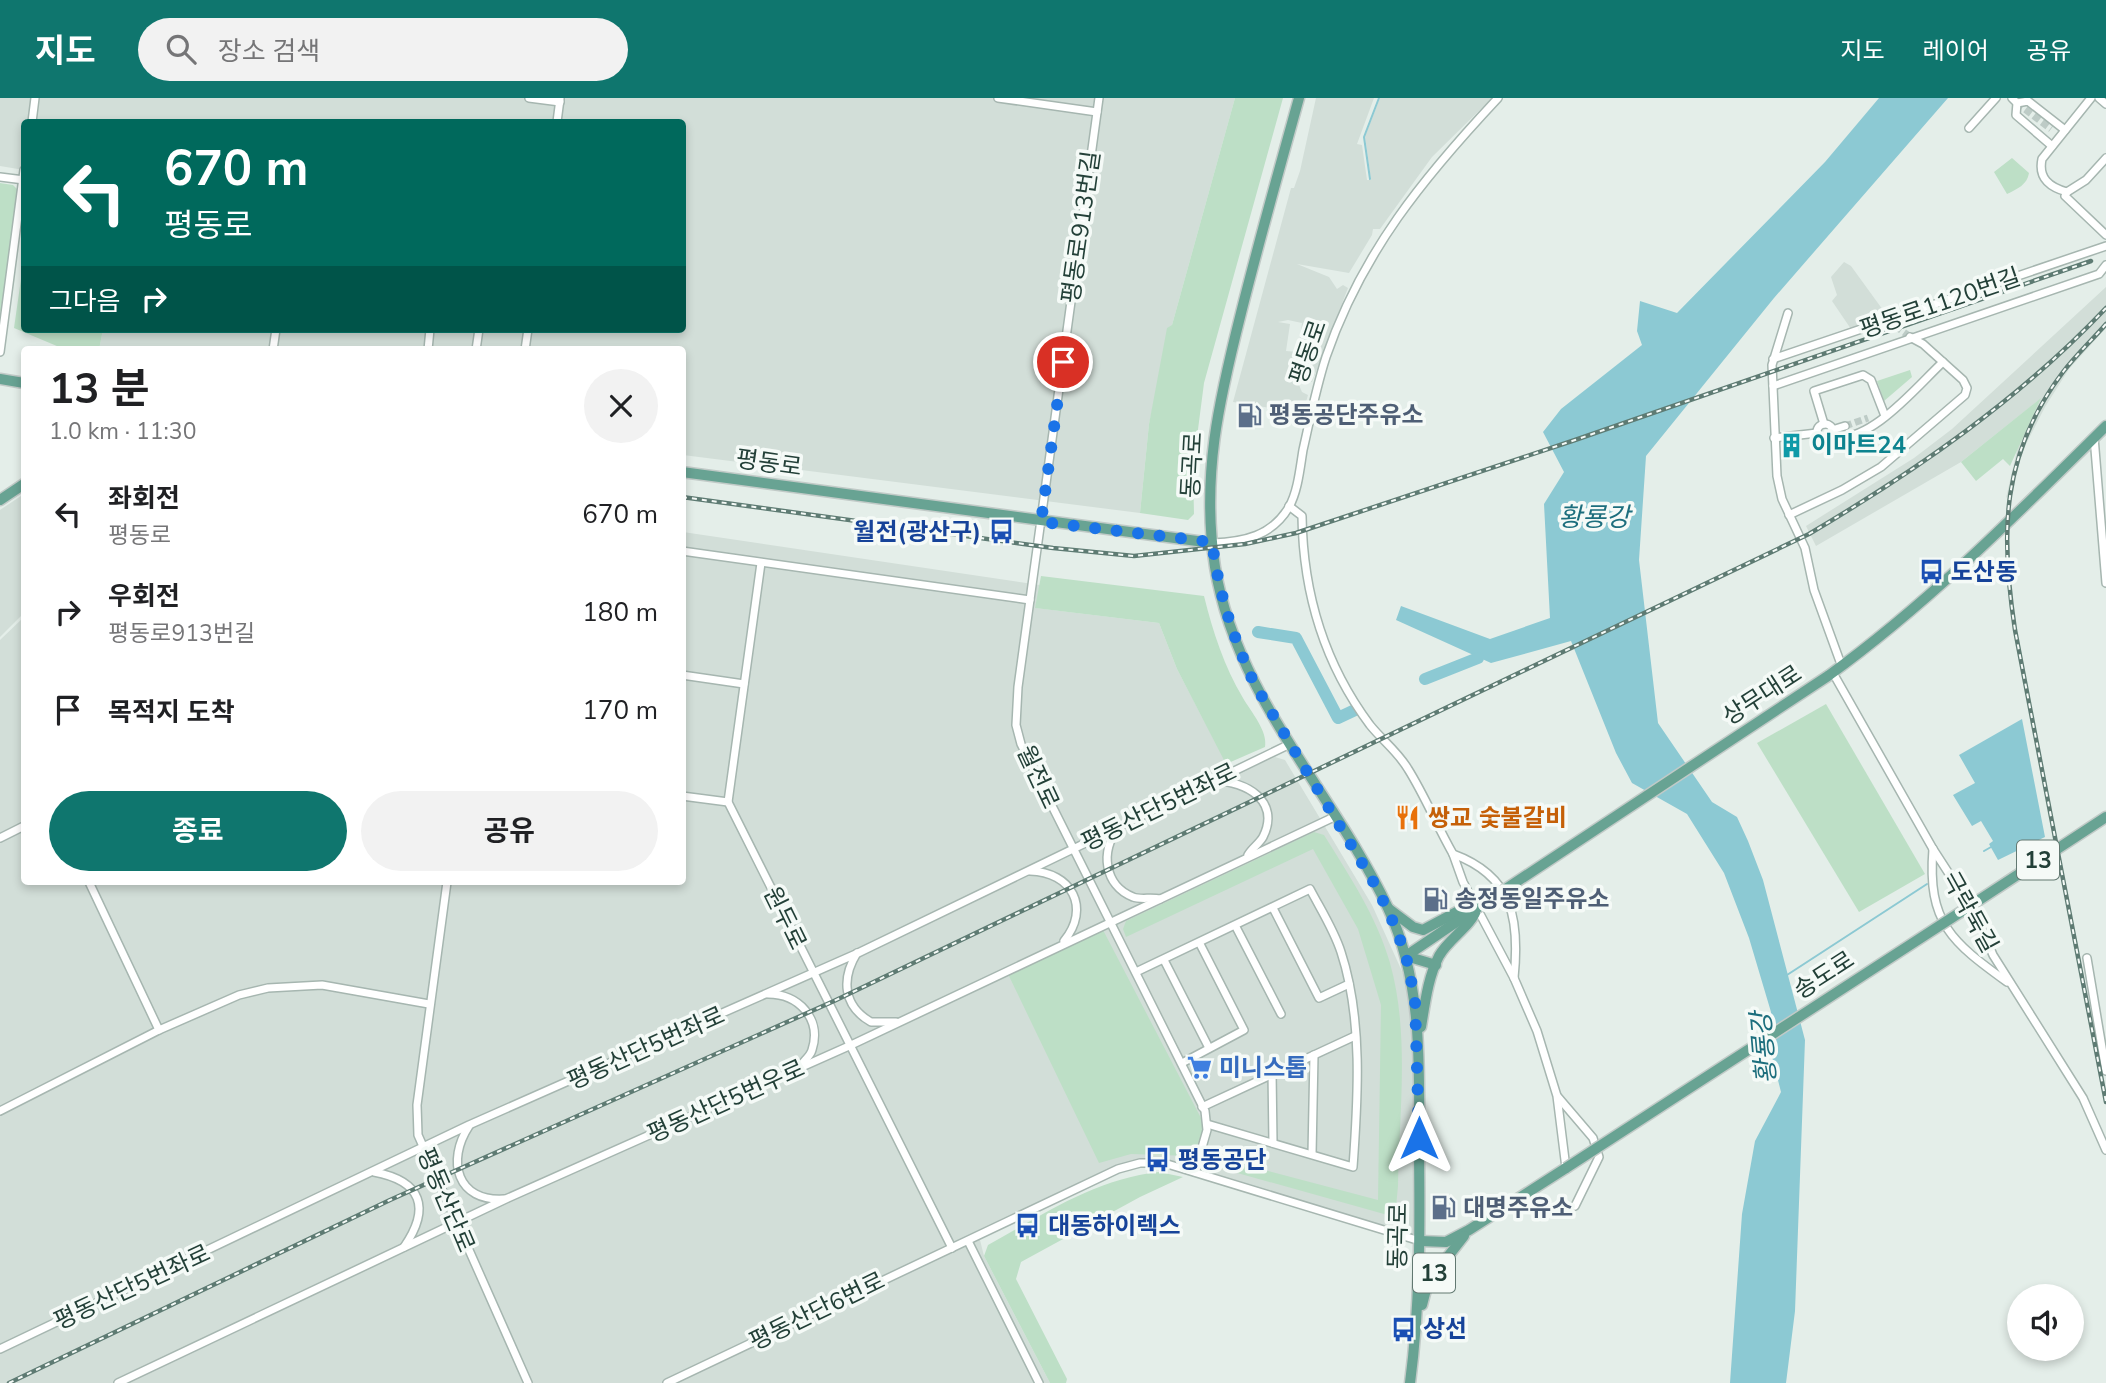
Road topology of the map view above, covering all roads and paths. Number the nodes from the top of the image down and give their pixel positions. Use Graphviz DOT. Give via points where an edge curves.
graph roads {
  1 [pos="36,98"];
  2 [pos="529,98"];
  3 [pos="998,98"];
  4 [pos="1099,98"];
  5 [pos="1299,98"];
  6 [pos="1498,98"];
  7 [pos="1996,98"];
  8 [pos="2091,98"];
  9 [pos="2099,98"];
  10 [pos="560,100"];
  11 [pos="2015,100"];
  12 [pos="2106,104"];
  13 [pos="1097,111"];
  14 [pos="32,119"];
  15 [pos="557,119"];
  16 [pos="1969,128"];
  17 [pos="2065,130"];
  18 [pos="2052,146"];
  19 [pos="2106,158"];
  20 [pos="0,177"];
  21 [pos="21,180"];
  22 [pos="2067,192"];
  23 [pos="21,202"];
  24 [pos="2106,234"];
  25 [pos="2106,246"];
  26 [pos="2106,265"];
  27 [pos="1788,313"];
  28 [pos="1910,337"];
  29 [pos="0,352"];
  30 [pos="1773,359"];
  31 [pos="1943,362"];
  32 [pos="0,379"];
  33 [pos="21,382"];
  34 [pos="1773,386"];
  35 [pos="1885,416"];
  36 [pos="1824,424"];
  37 [pos="2106,425"];
  38 [pos="1845,426"];
  39 [pos="1817,433"];
  40 [pos="1832,433"];
  41 [pos="2094,437"];
  42 [pos="1774,438"];
  43 [pos="686,473"];
  44 [pos="21,486"];
  45 [pos="0,500"];
  46 [pos="1289,506"];
  47 [pos="1789,515"];
  48 [pos="1041,522"];
  49 [pos="1212,542"];
  50 [pos="686,552"];
  51 [pos="761,563"];
  52 [pos="2106,583"];
  53 [pos="1030,600"];
  54 [pos="1834,672"];
  55 [pos="686,675"];
  56 [pos="744,684"];
  57 [pos="1290,744"];
  58 [pos="1213,781"];
  59 [pos="686,797"];
  60 [pos="728,802"];
  61 [pos="1334,817"];
  62 [pos="2106,817"];
  63 [pos="1121,826"];
  64 [pos="21,828"];
  65 [pos="0,838"];
  66 [pos="1072,849"];
  67 [pos="1933,849"];
  68 [pos="1453,853"];
  69 [pos="1248,855"];
  70 [pos="1027,871"];
  71 [pos="90,885"];
  72 [pos="447,885"];
  73 [pos="1160,899"];
  74 [pos="1970,906"];
  75 [pos="1388,907"];
  76 [pos="1273,908"];
  77 [pos="1477,908"];
  78 [pos="1110,922"];
  79 [pos="1236,927"];
  80 [pos="1062,944"];
  81 [pos="1200,944"];
  82 [pos="858,953"];
  83 [pos="1406,956"];
  84 [pos="2087,958"];
  85 [pos="1164,960"];
  86 [pos="1436,965"];
  87 [pos="1136,972"];
  88 [pos="812,973"];
  89 [pos="1514,978"];
  90 [pos="1349,984"];
  91 [pos="2011,984"];
  92 [pos="765,995"];
  93 [pos="429,1004"];
  94 [pos="1281,1014"];
  95 [pos="898,1023"];
  96 [pos="159,1030"];
  97 [pos="1355,1037"];
  98 [pos="1419,1041"];
  99 [pos="849,1046"];
  100 [pos="1209,1048"];
  101 [pos="1314,1055"];
  102 [pos="1182,1063"];
  103 [pos="799,1068"];
  104 [pos="2106,1071"];
  105 [pos="1272,1072"];
  106 [pos="1557,1096"];
  107 [pos="1202,1107"];
  108 [pos="0,1111"];
  109 [pos="1207,1124"];
  110 [pos="469,1125"];
  111 [pos="1273,1143"];
  112 [pos="422,1150"];
  113 [pos="2106,1150"];
  114 [pos="1312,1154"];
  115 [pos="1566,1168"];
  116 [pos="374,1172"];
  117 [pos="1195,1172"];
  118 [pos="508,1198"];
  119 [pos="1575,1206"];
  120 [pos="456,1225"];
  121 [pos="1469,1230"];
  122 [pos="968,1241"];
  123 [pos="1420,1241"];
  124 [pos="404,1247"];
  125 [pos="952,1248"];
  126 [pos="1416,1325"];
  127 [pos="0,1349"];
  128 [pos="118,1383"];
  129 [pos="528,1383"];
  130 [pos="667,1383"];
  131 [pos="1039,1383"];
  132 [pos="1410,1383"];
  1 -- 14 [label="street"];
  2 -- 10 [label="street"];
  3 -- 13 [label="street"];
  4 -- 13 [label="street, 평동로913번길"];
  5 -- 49 [label="main road, 동곡로" via="1220,399 1210,473"];
  6 -- 46 [label="street, 평동로" via="1437,163 1378,243 1326,356"];
  7 -- 16 [label="street"];
  8 -- 17 [label="street"];
  9 -- 12 [label="street"];
  10 -- 15 [label="street"];
  11 -- 17 [label="street" via="2028,101"];
  11 -- 18 [label="street" via="2016,115"];
  13 -- 48 [label="street, 평동로913번길"];
  17 -- 18 [label="street"];
  18 -- 22 [label="street" via="2041,163 2043,177"];
  19 -- 22 [label="street"];
  20 -- 21 [label="street"];
  22 -- 24 [label="street" via="2065,196"];
  23 -- 29 [label="street"];
  25 -- 30 [label="street, 평동로1120번길"];
  26 -- 28 [label="street" via="2099,274"];
  27 -- 30 [label="street, 극락둑길"];
  28 -- 31 [label="street"];
  28 -- 34 [label="street"];
  30 -- 34 [label="street, 극락둑길"];
  31 -- 35 [label="street"];
  31 -- 47 [label="street" via="1966,384 1962,398 1881,467"];
  32 -- 33 [label="main road"];
  34 -- 42 [label="street, 극락둑길"];
  35 -- 36 [label="street" via="1871,380 1863,376 1814,391"];
  35 -- 40 [label="street" via="1874,427 1840,439"];
  36 -- 39 [label="street"];
  36 -- 40 [label="street"];
  37 -- 41 [label="main road, 상무대로"];
  38 -- 40 [label="street"];
  39 -- 40 [label="street" via="1822,439"];
  39 -- 42 [label="street"];
  41 -- 52 [label="street"];
  41 -- 54 [label="main road, 상무대로" via="1933,591"];
  42 -- 47 [label="street, 극락둑길" via="1777,476"];
  43 -- 48 [label="main road, 평동로"];
  44 -- 45 [label="main road"];
  46 -- 49 [label="street, 평동로" via="1276,524 1257,537"];
  46 -- 68 [label="street" via="1302,516 1307,586 1325,649 1370,725 1409,770"];
  47 -- 54 [label="street, 극락둑길" via="1805,548"];
  48 -- 49 [label="main road, 평동로"];
  48 -- 53 [label="street, 월전로"];
  49 -- 57 [label="main road, 동곡로" via="1230,629 1255,685"];
  50 -- 51 [label="street"];
  51 -- 53 [label="street"];
  51 -- 56 [label="street"];
  53 -- 66 [label="street, 월전로" via="1016,725"];
  54 -- 67 [label="street, 극락둑길"];
  54 -- 77 [label="main road, 상무대로, bridge"];
  55 -- 56 [label="street"];
  56 -- 60 [label="street"];
  57 -- 58 [label="street, 평동산단5번좌로"];
  57 -- 61 [label="main road, 동곡로"];
  58 -- 63 [label="street, 평동산단5번좌로"];
  58 -- 69 [label="street" via="1245,785 1264,806 1263,837"];
  59 -- 60 [label="street"];
  60 -- 88 [label="street, 원두로"];
  61 -- 69 [label="street, 평동산단5번우로"];
  61 -- 75 [label="main road, 동곡로"];
  62 -- 74 [label="main road, 송도로 / 13"];
  63 -- 66 [label="street, 평동산단5번좌로"];
  63 -- 73 [label="street" via="1107,851 1106,863 1115,885 1136,899"];
  64 -- 65 [label="street"];
  66 -- 70 [label="street, 평동산단5번좌로"];
  66 -- 78 [label="street, 월전로"];
  67 -- 74 [label="street, 극락둑길"];
  67 -- 91 [label="street" via="1932,893 1956,942"];
  68 -- 77 [label="street"];
  68 -- 89 [label="street" via="1479,864 1501,886 1514,927"];
  69 -- 73 [label="street, 평동산단5번우로"];
  70 -- 80 [label="street" via="1051,873 1074,895 1075,929"];
  70 -- 82 [label="street, 평동산단5번좌로"];
  71 -- 96 [label="street"];
  72 -- 93 [label="street, 평동산단로"];
  73 -- 78 [label="street, 평동산단5번우로"];
  74 -- 91 [label="street, 극락둑길"];
  74 -- 115 [label="main road, 송도로 / 13, bridge"];
  75 -- 77 [label="main road" via="1413,928 1423,930 1466,907"];
  75 -- 83 [label="main road, 동곡로"];
  76 -- 79 [label="street"];
  76 -- 90 [label="street" via="1319,998"];
  76 -- 90 [label="street" via="1310,890 1335,936"];
  77 -- 83 [label="main road, 상무대로"];
  77 -- 86 [label="main road"];
  77 -- 89 [label="street"];
  78 -- 80 [label="street, 평동산단5번우로"];
  78 -- 87 [label="street, 월전로"];
  79 -- 81 [label="street"];
  79 -- 94 [label="street"];
  80 -- 95 [label="street, 평동산단5번우로"];
  81 -- 85 [label="street"];
  81 -- 100 [label="street" via="1244,1030"];
  82 -- 88 [label="street, 평동산단5번좌로"];
  82 -- 95 [label="street" via="847,973 851,1003 871,1022"];
  83 -- 86 [label="main road"];
  83 -- 98 [label="main road, 동곡로"];
  84 -- 104 [label="street"];
  85 -- 87 [label="street"];
  85 -- 100 [label="street"];
  86 -- 98 [label="main road"];
  87 -- 102 [label="street, 월전로"];
  88 -- 92 [label="street, 평동산단5번좌로"];
  88 -- 99 [label="street, 원두로"];
  89 -- 106 [label="street"];
  90 -- 97 [label="street"];
  91 -- 113 [label="street, 극락둑길" via="2082,1098"];
  92 -- 103 [label="street" via="791,997 812,1021 813,1046"];
  92 -- 110 [label="street, 평동산단5번좌로"];
  93 -- 96 [label="street" via="291,984 239,995"];
  93 -- 112 [label="street, 평동산단로" via="417,1105"];
  95 -- 99 [label="street, 평동산단5번우로"];
  96 -- 108 [label="street"];
  97 -- 101 [label="street"];
  97 -- 114 [label="street" via="1353,1167"];
  98 -- 123 [label="main road, 동곡로"];
  99 -- 103 [label="street, 평동산단5번우로"];
  99 -- 125 [label="street, 원두로"];
  100 -- 102 [label="street"];
  101 -- 105 [label="street"];
  101 -- 114 [label="street"];
  102 -- 107 [label="street, 월전로"];
  103 -- 118 [label="street, 평동산단5번우로"];
  105 -- 107 [label="street"];
  105 -- 111 [label="street"];
  106 -- 115 [label="street"];
  106 -- 119 [label="street" via="1593,1138 1599,1157"];
  107 -- 109 [label="street, 월전로"];
  109 -- 111 [label="street"];
  109 -- 117 [label="street"];
  110 -- 112 [label="street, 평동산단5번좌로"];
  110 -- 118 [label="street" via="456,1157 462,1181 483,1198"];
  111 -- 114 [label="street"];
  112 -- 116 [label="street, 평동산단5번좌로"];
  112 -- 120 [label="street, 평동산단로"];
  115 -- 121 [label="main road, 송도로 / 13"];
  116 -- 124 [label="street" via="402,1180 420,1207 418,1228"];
  116 -- 127 [label="street, 평동산단5번좌로"];
  117 -- 122 [label="street, 평동산단6번로" via="1164,1163 1118,1169"];
  117 -- 123 [label="street, 평동산단6번로"];
  118 -- 120 [label="street, 평동산단5번우로"];
  120 -- 124 [label="street, 평동산단5번우로"];
  120 -- 129 [label="street, 평동산단로"];
  121 -- 123 [label="main road, 송도로 / 13" via="1446,1242"];
  121 -- 126 [label="main road, 13" via="1428,1282"];
  122 -- 125 [label="street, 평동산단6번로"];
  122 -- 131 [label="street"];
  123 -- 126 [label="main road, 동곡로 / 13"];
  124 -- 128 [label="street, 평동산단5번우로"];
  125 -- 130 [label="street, 평동산단6번로"];
  126 -- 132 [label="main road, 동곡로 / 13"];
}
